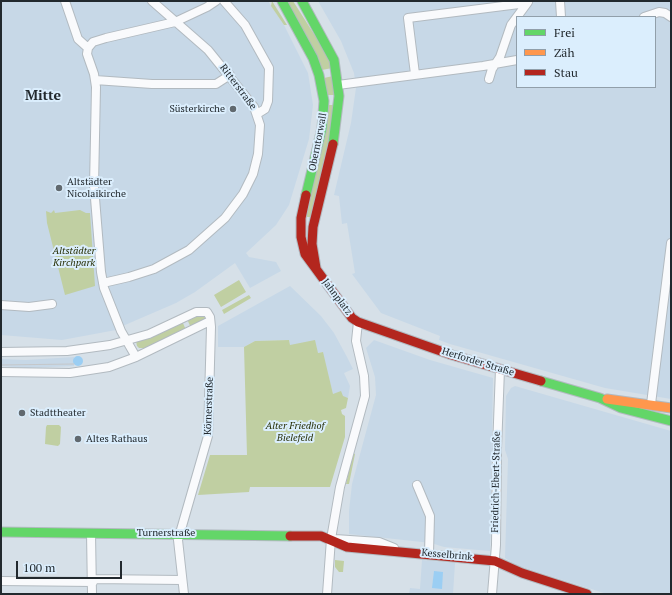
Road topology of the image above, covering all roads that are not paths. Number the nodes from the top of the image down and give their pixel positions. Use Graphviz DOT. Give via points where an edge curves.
graph roads {
  1 [pos="65,1"];
  2 [pos="152,1"];
  3 [pos="216,1"];
  4 [pos="224,1"];
  5 [pos="282,1"];
  6 [pos="302,1"];
  7 [pos="308,1"];
  8 [pos="560,1"];
  9 [pos="528,2"];
  10 [pos="310,15"];
  11 [pos="518,16"];
  12 [pos="561,16"];
  13 [pos="647,16"];
  14 [pos="671,17"];
  15 [pos="516,18"];
  16 [pos="175,22"];
  17 [pos="88,48"];
  18 [pos="516,60"];
  19 [pos="495,64"];
  20 [pos="415,74"];
  21 [pos="230,75"];
  22 [pos="489,79"];
  23 [pos="95,80"];
  24 [pos="338,85"];
  25 [pos="257,114"];
  26 [pos="306,196"];
  27 [pos="671,243"];
  28 [pos="317,271"];
  29 [pos="103,283"];
  30 [pos="52,304"];
  31 [pos="1,305"];
  32 [pos="210,318"];
  33 [pos="358,322"];
  34 [pos="126,341"];
  35 [pos="1,352"];
  36 [pos="136,357"];
  37 [pos="500,369"];
  38 [pos="1,372"];
  39 [pos="600,398"];
  40 [pos="650,404"];
  41 [pos="671,408"];
  42 [pos="666,420"];
  43 [pos="417,485"];
  44 [pos="1,532"];
  45 [pos="91,533"];
  46 [pos="180,534"];
  47 [pos="331,539"];
  48 [pos="429,553"];
  49 [pos="495,560"];
  50 [pos="92,580"];
  51 [pos="182,580"];
  52 [pos="1,581"];
  53 [pos="92,594"];
  54 [pos="184,594"];
  55 [pos="327,594"];
  56 [pos="492,594"];
  57 [pos="587,594"];
  1 -- 17 [label="street" via="79,41"];
  2 -- 16 [label="street, Ritterstraße"];
  3 -- 16 [label="street"];
  4 -- 25 [label="street" via="244,25 270,68 268,102 265,109"];
  5 -- 26 [label="street, Oberntorwall" via="313,58 323,93 322,128"];
  6 -- 10 [label="street, Jahnplatz"];
  7 -- 10 [label="street"];
  8 -- 12 [label="street"];
  9 -- 11 [label="street"];
  9 -- 20 [label="street" via="408,18"];
  10 -- 24 [label="street, Jahnplatz" via="334,60"];
  13 -- 14 [label="street" via="659,12"];
  15 -- 19 [label="street"];
  16 -- 17 [label="street" via="111,36 93,42"];
  16 -- 21 [label="street, Ritterstraße" via="204,46"];
  17 -- 23 [label="street"];
  18 -- 19 [label="street"];
  19 -- 20 [label="street"];
  19 -- 22 [label="street"];
  20 -- 24 [label="street"];
  21 -- 23 [label="street" via="216,84 152,84"];
  21 -- 25 [label="street, Ritterstraße"];
  23 -- 29 [label="street" via="96,213"];
  24 -- 28 [label="street, Jahnplatz" via="337,122 312,236"];
  25 -- 29 [label="street, Ritterstraße" via="260,130 255,165 243,194 225,218 189,250 162,265"];
  26 -- 28 [label="street, Jahnplatz" via="301,218 301,237 305,254"];
  27 -- 40 [label="street"];
  28 -- 33 [label="street, Jahnplatz" via="350,316"];
  29 -- 34 [label="street"];
  30 -- 31 [label="street" via="29,307"];
  32 -- 34 [label="street" via="207,312 200,311 149,334"];
  32 -- 36 [label="street"];
  32 -- 46 [label="street, Körnerstraße" via="208,436"];
  33 -- 37 [label="street, Herforder Straße"];
  33 -- 47 [label="street" via="356,341 364,376 365,396 340,487"];
  34 -- 35 [label="street" via="74,351"];
  34 -- 36 [label="street"];
  36 -- 38 [label="street" via="116,365 82,372"];
  37 -- 39 [label="street, Herforder Straße"];
  37 -- 49 [label="street, Friedrich-Ebert-Straße"];
  39 -- 40 [label="street, Herforder Straße"];
  39 -- 42 [label="street, Herforder Straße" via="621,408"];
  40 -- 41 [label="street, Herforder Straße"];
  40 -- 42 [label="street" via="653,413"];
  43 -- 48 [label="street" via="430,516"];
  44 -- 45 [label="street, Turnerstraße"];
  45 -- 46 [label="street, Turnerstraße"];
  45 -- 50 [label="street"];
  46 -- 47 [label="street, Turnerstraße" via="308,535"];
  46 -- 51 [label="street, Körnerstraße" via="178,544"];
  47 -- 48 [label="street, Kesselbrink" via="347,547"];
  47 -- 55 [label="street"];
  48 -- 49 [label="street, Kesselbrink"];
  49 -- 56 [label="street, Friedrich-Ebert-Straße"];
  49 -- 57 [label="street, Kesselbrink" via="522,573"];
  50 -- 51 [label="street"];
  50 -- 52 [label="street"];
  50 -- 53 [label="street"];
  51 -- 54 [label="street, Körnerstraße"];
}
